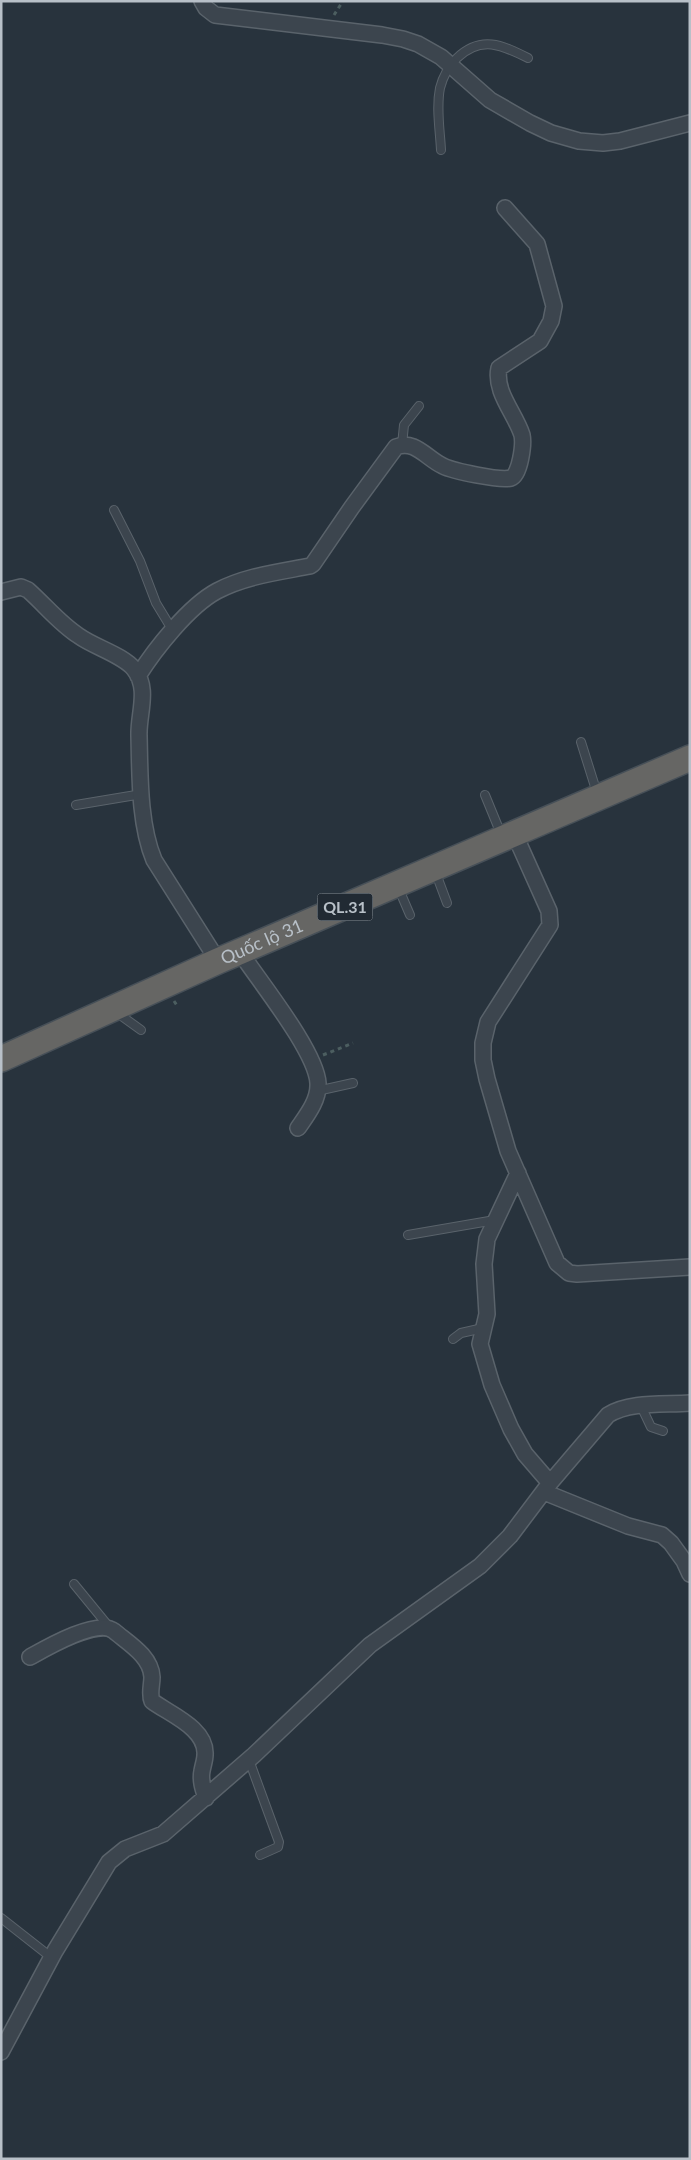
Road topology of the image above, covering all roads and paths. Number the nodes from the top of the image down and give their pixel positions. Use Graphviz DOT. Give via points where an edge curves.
graph roads {
  1 [pos="202,1"];
  2 [pos="528,58"];
  3 [pos="449,65"];
  4 [pos="690,123"];
  5 [pos="441,150"];
  6 [pos="506,208"];
  7 [pos="419,406"];
  8 [pos="402,445"];
  9 [pos="114,510"];
  10 [pos="1,592"];
  11 [pos="173,631"];
  12 [pos="138,676"];
  13 [pos="581,742"];
  14 [pos="690,758"];
  15 [pos="142,794"];
  16 [pos="484,795"];
  17 [pos="598,796"];
  18 [pos="76,805"];
  19 [pos="508,835"];
  20 [pos="434,869"];
  21 [pos="397,885"];
  22 [pos="447,903"];
  23 [pos="410,915"];
  24 [pos="229,956"];
  25 [pos="112,1009"];
  26 [pos="141,1030"];
  27 [pos="353,1043"];
  28 [pos="1,1059"];
  29 [pos="311,1059"];
  30 [pos="353,1082"];
  31 [pos="317,1091"];
  32 [pos="298,1128"];
  33 [pos="518,1173"];
  34 [pos="495,1220"];
  35 [pos="408,1235"];
  36 [pos="690,1266"];
  37 [pos="483,1328"];
  38 [pos="453,1338"];
  39 [pos="690,1403"];
  40 [pos="641,1406"];
  41 [pos="663,1431"];
  42 [pos="547,1487"];
  43 [pos="690,1574"];
  44 [pos="74,1584"];
  45 [pos="110,1628"];
  46 [pos="30,1657"];
  47 [pos="249,1760"];
  48 [pos="206,1798"];
  49 [pos="260,1855"];
  50 [pos="1,1918"];
  51 [pos="52,1958"];
  52 [pos="1,2052"];
  1 -- 3 [label="street" via="215,15 403,39 431,51"];
  2 -- 3 [label="lane" via="489,43 467,48"];
  3 -- 4 [label="street" via="490,100 551,133 578,141 620,141"];
  3 -- 5 [label="lane" via="440,87"];
  6 -- 8 [label="street" via="538,244 554,306 551,321 540,341 499,368 498,382 522,436 518,469 510,478 458,471 434,462 418,448"];
  7 -- 8 [label="lane" via="404,425"];
  8 -- 11 [label="street" via="392,452 313,564 218,591 202,600"];
  9 -- 11 [label="lane" via="140,561 156,603"];
  10 -- 12 [label="street" via="21,588 28,590 71,630 121,659 134,668"];
  11 -- 12 [label="street"];
  12 -- 15 [label="street" via="143,693 139,734"];
  13 -- 17 [label="lane"];
  14 -- 17 [label="highway, Quốc lộ 31 / QL.31"];
  15 -- 18 [label="lane"];
  15 -- 24 [label="street" via="144,829 154,860"];
  16 -- 19 [label="lane"];
  17 -- 19 [label="highway, Quốc lộ 31 / QL.31"];
  19 -- 20 [label="highway, Quốc lộ 31 / QL.31"];
  19 -- 33 [label="street" via="550,917 550,925 488,1022 483,1043 486,1079"];
  20 -- 21 [label="highway, Quốc lộ 31 / QL.31"];
  20 -- 22 [label="lane"];
  21 -- 23 [label="lane"];
  21 -- 24 [label="highway, Quốc lộ 31 / QL.31"];
  24 -- 25 [label="highway, Quốc lộ 31 / QL.31"];
  24 -- 29 [label="street" via="295,1032"];
  25 -- 26 [label="lane"];
  25 -- 28 [label="highway, Quốc lộ 31 / QL.31"];
  27 -- 29 [label="path"];
  29 -- 31 [label="street"];
  30 -- 31 [label="lane"];
  31 -- 32 [label="street" via="312,1108"];
  33 -- 34 [label="street"];
  33 -- 36 [label="street" via="557,1263 569,1273"];
  34 -- 35 [label="lane"];
  34 -- 37 [label="street" via="484,1250 487,1306"];
  37 -- 38 [label="lane"];
  37 -- 42 [label="street" via="480,1344 492,1385 511,1429"];
  39 -- 40 [label="street"];
  40 -- 41 [label="lane" via="651,1426"];
  40 -- 42 [label="street" via="614,1410 608,1415"];
  42 -- 43 [label="street" via="628,1526 662,1534 684,1560"];
  42 -- 47 [label="street" via="495,1552 463,1579 370,1645"];
  44 -- 45 [label="lane"];
  45 -- 46 [label="street" via="66,1638"];
  45 -- 48 [label="street" via="146,1659 152,1675 152,1701 182,1718 202,1740 205,1756 201,1781"];
  47 -- 48 [label="street"];
  47 -- 49 [label="lane" via="279,1842 278,1847"];
  48 -- 51 [label="street" via="163,1834 125,1849 109,1862"];
  50 -- 51 [label="lane"];
  51 -- 52 [label="street"];
}
